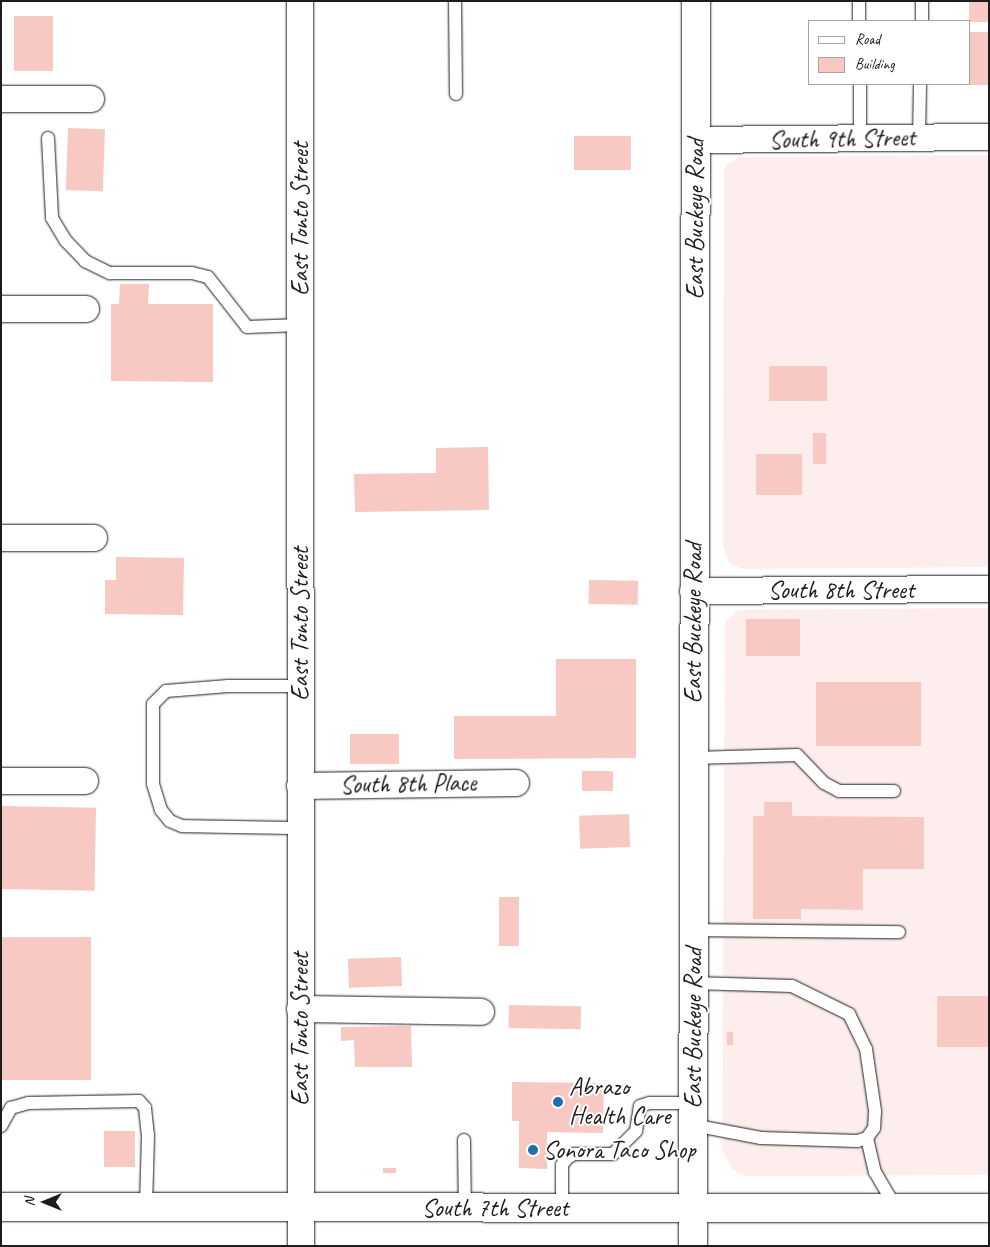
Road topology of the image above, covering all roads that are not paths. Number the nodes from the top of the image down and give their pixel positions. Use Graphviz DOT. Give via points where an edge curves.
graph roads {
  1 [pos="300,1"];
  2 [pos="455,1"];
  3 [pos="696,1"];
  4 [pos="859,1"];
  5 [pos="922,1"];
  6 [pos="859,20"];
  7 [pos="922,20"];
  8 [pos="860,85"];
  9 [pos="920,85"];
  10 [pos="456,94"];
  11 [pos="1,99"];
  12 [pos="91,99"];
  13 [pos="989,137"];
  14 [pos="48,138"];
  15 [pos="860,138"];
  16 [pos="918,138"];
  17 [pos="696,140"];
  18 [pos="1,309"];
  19 [pos="86,309"];
  20 [pos="300,325"];
  21 [pos="1,538"];
  22 [pos="94,538"];
  23 [pos="989,589"];
  24 [pos="693,591"];
  25 [pos="300,686"];
  26 [pos="693,758"];
  27 [pos="1,781"];
  28 [pos="85,781"];
  29 [pos="516,783"];
  30 [pos="300,786"];
  31 [pos="894,791"];
  32 [pos="300,828"];
  33 [pos="693,930"];
  34 [pos="899,932"];
  35 [pos="693,983"];
  36 [pos="300,1009"];
  37 [pos="481,1012"];
  38 [pos="693,1114"];
  39 [pos="1,1126"];
  40 [pos="868,1138"];
  41 [pos="464,1140"];
  42 [pos="1,1207"];
  43 [pos="146,1208"];
  44 [pos="300,1208"];
  45 [pos="464,1208"];
  46 [pos="562,1208"];
  47 [pos="896,1208"];
  48 [pos="989,1208"];
  49 [pos="693,1209"];
  50 [pos="301,1246"];
  51 [pos="693,1246"];
  1 -- 20 [label="street, East Tonto Street"];
  2 -- 10 [label="lane"];
  3 -- 17 [label="main road, East Buckeye Road"];
  4 -- 6 [label="lane"];
  5 -- 7 [label="lane"];
  8 -- 15 [label="lane"];
  9 -- 16 [label="lane"];
  11 -- 12 [label="street"];
  13 -- 16 [label="street, South 9th Street"];
  14 -- 20 [label="lane" via="52,218 66,241 85,261 110,273 192,273 208,277 247,327"];
  15 -- 16 [label="street, South 9th Street"];
  15 -- 17 [label="street, South 9th Street"];
  17 -- 24 [label="main road, East Buckeye Road"];
  18 -- 19 [label="street"];
  20 -- 25 [label="street, East Tonto Street"];
  21 -- 22 [label="street"];
  23 -- 24 [label="street, South 8th Street"];
  24 -- 26 [label="main road, East Buckeye Road"];
  25 -- 30 [label="street, East Tonto Street"];
  25 -- 32 [label="lane" via="228,686 166,691 153,704 154,784 161,810 170,821 182,826"];
  26 -- 31 [label="lane" via="798,756 824,783 839,791"];
  26 -- 33 [label="main road, East Buckeye Road"];
  27 -- 28 [label="street"];
  29 -- 30 [label="street, South 8th Place"];
  30 -- 32 [label="street, East Tonto Street"];
  32 -- 36 [label="street, East Tonto Street"];
  33 -- 34 [label="lane"];
  33 -- 35 [label="main road, East Buckeye Road"];
  35 -- 38 [label="main road, East Buckeye Road"];
  35 -- 40 [label="lane" via="792,986 849,1014 866,1048 875,1111 874,1128"];
  36 -- 37 [label="street"];
  36 -- 44 [label="street, East Tonto Street"];
  38 -- 40 [label="lane" via="761,1138 858,1141"];
  38 -- 46 [label="lane" via="640,1106 636,1132 613,1154 574,1154 567,1158 562,1165"];
  38 -- 49 [label="main road, East Buckeye Road"];
  39 -- 43 [label="lane" via="11,1108 28,1103 139,1101 145,1108 148,1135"];
  40 -- 47 [label="lane" via="875,1172"];
  41 -- 45 [label="lane"];
  42 -- 43 [label="main road, South 7th Street"];
  43 -- 44 [label="main road, South 7th Street"];
  44 -- 45 [label="main road, South 7th Street"];
  44 -- 50 [label="street, East Tonto Street"];
  45 -- 46 [label="main road, South 7th Street"];
  46 -- 49 [label="main road, South 7th Street"];
  47 -- 48 [label="main road, South 7th Street"];
  47 -- 49 [label="main road, South 7th Street"];
  49 -- 51 [label="main road, East Buckeye Road"];
}
